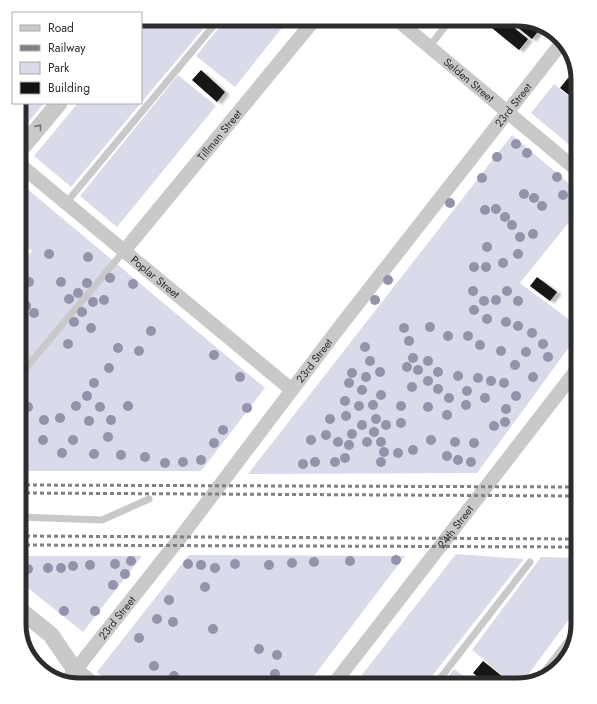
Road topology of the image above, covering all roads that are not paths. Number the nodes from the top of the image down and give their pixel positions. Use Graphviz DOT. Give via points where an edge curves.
graph roads {
  1 [pos="213,26"];
  2 [pos="309,26"];
  3 [pos="404,26"];
  4 [pos="446,26"];
  5 [pos="559,46"];
  6 [pos="429,47"];
  7 [pos="58,104"];
  8 [pos="508,112"];
  9 [pos="26,143"];
  10 [pos="571,165"];
  11 [pos="26,170"];
  12 [pos="66,203"];
  13 [pos="124,251"];
  14 [pos="26,368"];
  15 [pos="571,377"];
  16 [pos="292,390"];
  17 [pos="149,499"];
  18 [pos="26,517"];
  19 [pos="530,562"];
  20 [pos="26,614"];
  21 [pos="70,676"];
  22 [pos="338,678"];
  23 [pos="440,678"];
  1 -- 12 [label="lane"];
  2 -- 13 [label="street, Tillman Street"];
  3 -- 6 [label="street, Selden Street"];
  4 -- 6 [label="lane"];
  5 -- 8 [label="street, 23rd Street"];
  6 -- 8 [label="street, Selden Street"];
  9 -- 7 [label="street, one-way"];
  8 -- 10 [label="street, Selden Street"];
  8 -- 16 [label="street, 23rd Street"];
  11 -- 12 [label="street, Poplar Street"];
  12 -- 13 [label="street, Poplar Street"];
  13 -- 14 [label="lane"];
  13 -- 16 [label="street, Poplar Street"];
  15 -- 22 [label="street, 24th Street"];
  16 -- 21 [label="street, 23rd Street" via="180,538"];
  17 -- 18 [label="lane" via="102,520"];
  19 -- 23 [label="lane"];
  20 -- 21 [label="street" via="50,635"];
}
